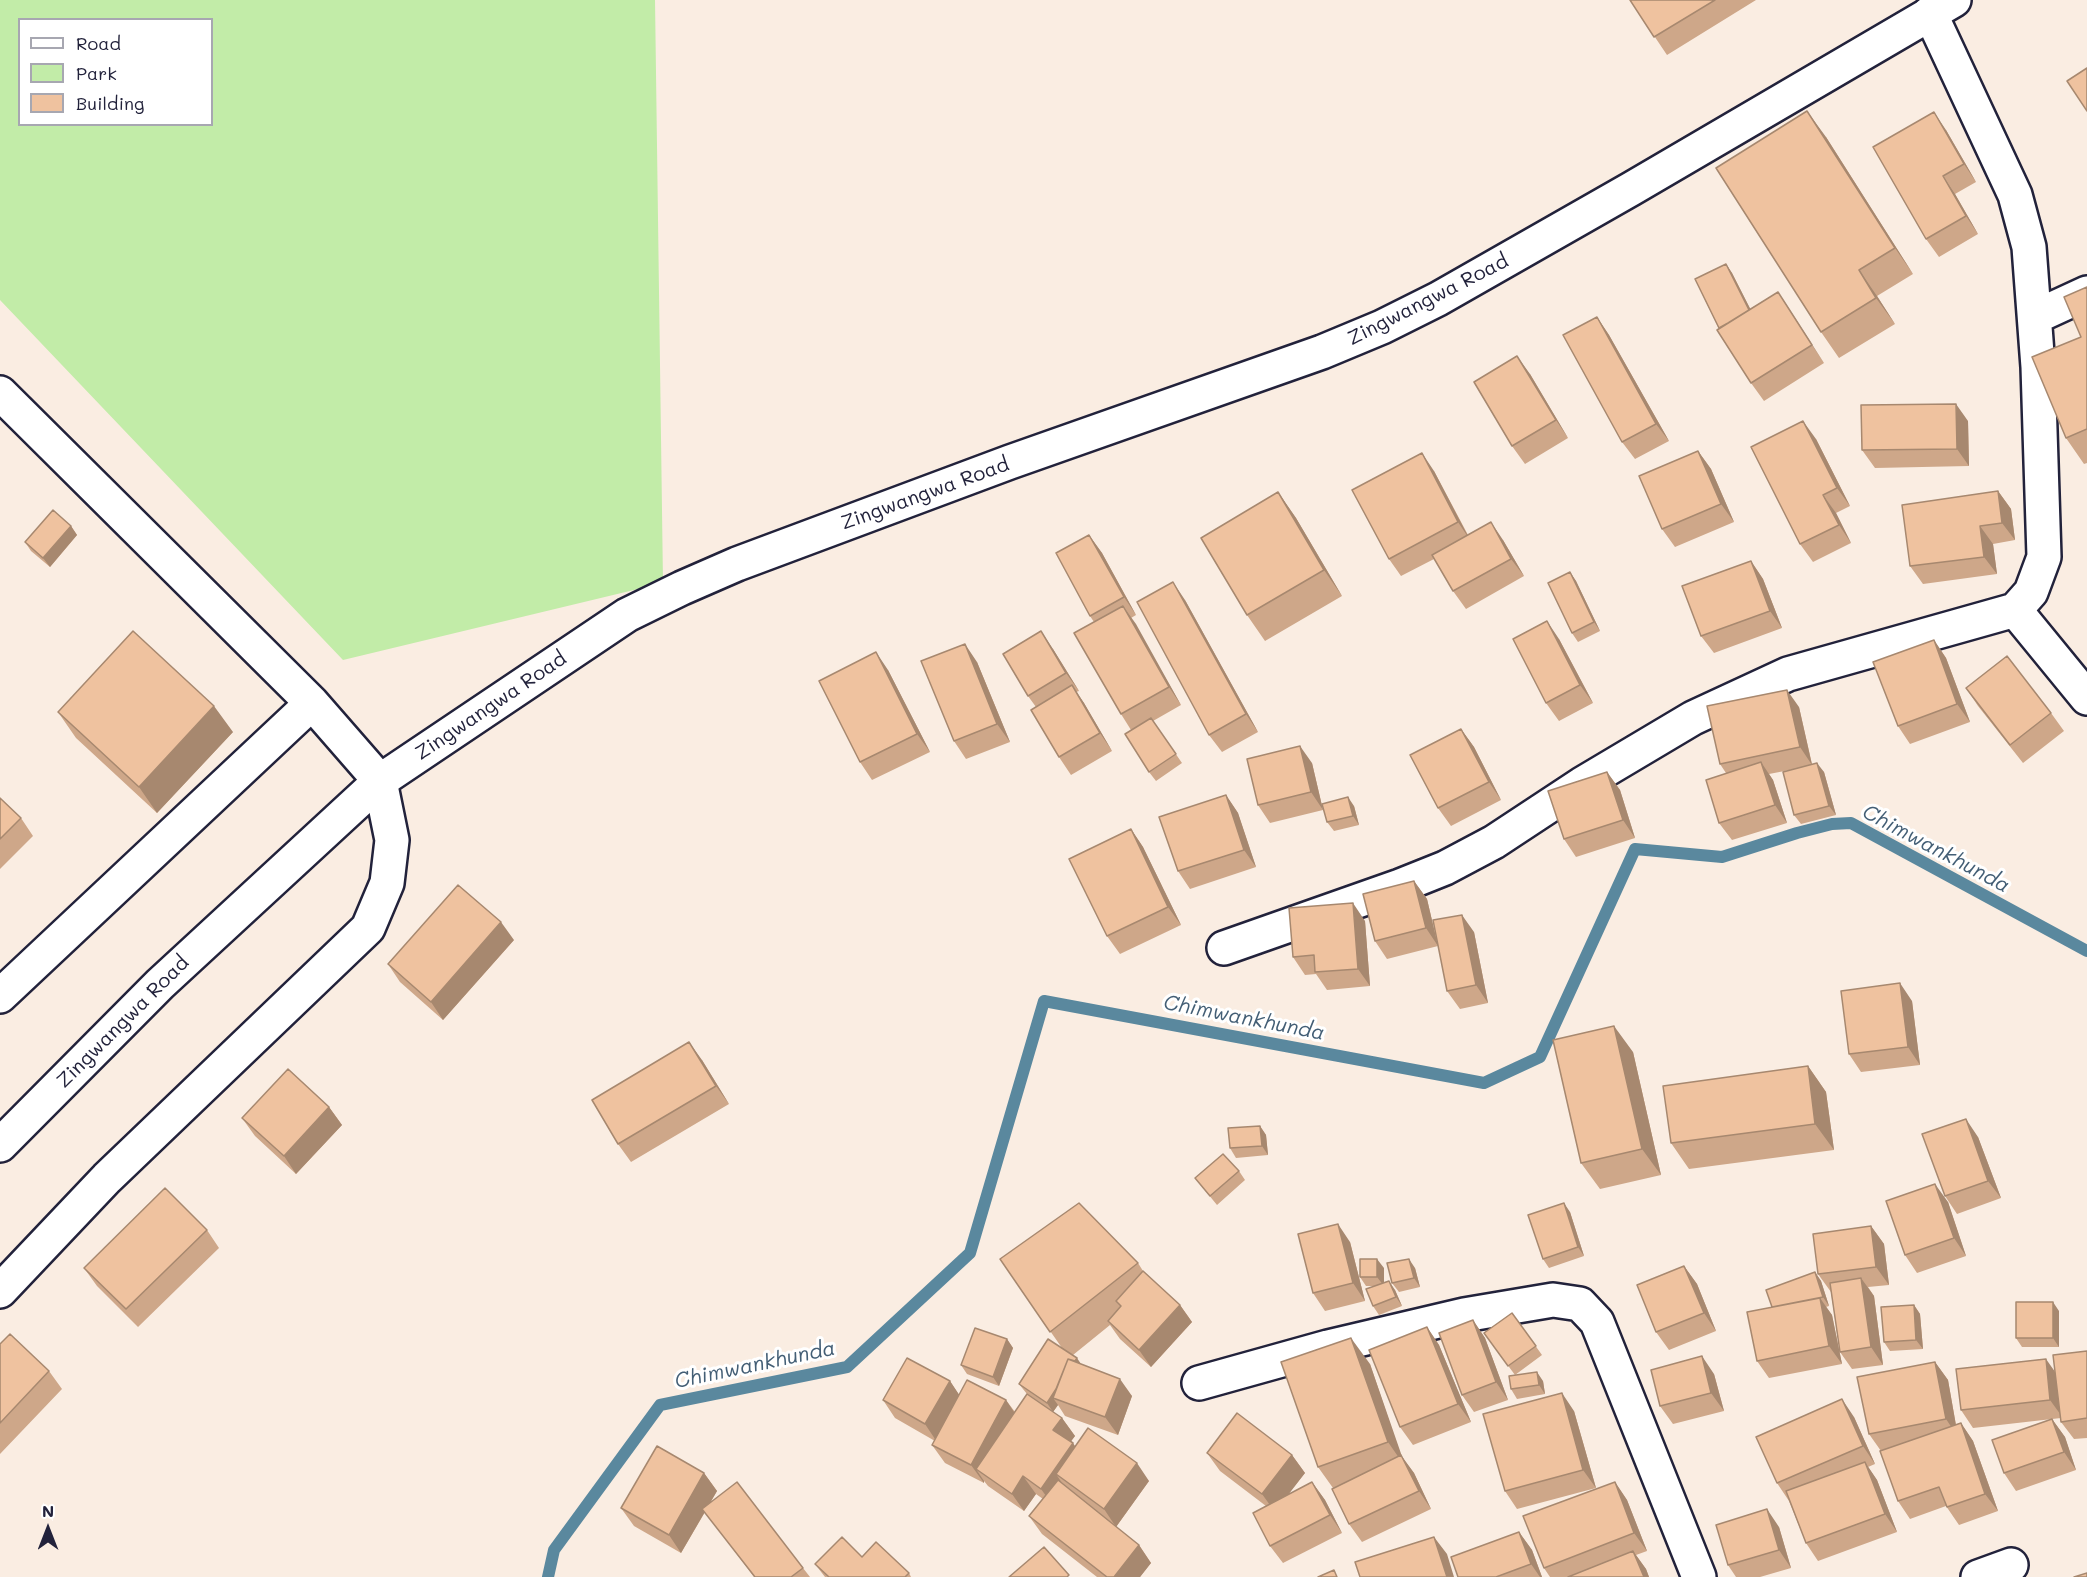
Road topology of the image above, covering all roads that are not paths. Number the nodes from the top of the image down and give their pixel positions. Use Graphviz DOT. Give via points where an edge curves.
graph roads {
  1 [pos="1942,7"];
  2 [pos="2087,293"];
  3 [pos="2036,318"];
  4 [pos="0,393"];
  5 [pos="2015,610"];
  6 [pos="2087,698"];
  7 [pos="312,703"];
  8 [pos="380,781"];
  9 [pos="1224,948"];
  10 [pos="0,996"];
  11 [pos="0,1145"];
  12 [pos="0,1291"];
  13 [pos="1199,1383"];
  14 [pos="2011,1565"];
  15 [pos="1699,1577"];
  16 [pos="1978,1577"];
  1 -- 3 [label="street" via="2015,195 2029,247"];
  1 -- 8 [label="street, Zingwangwa Road" via="1621,195 1382,327 737,564 627,615"];
  2 -- 3 [label="street"];
  3 -- 5 [label="street" via="2043,557 2031,592"];
  4 -- 7 [label="street"];
  5 -- 6 [label="street"];
  5 -- 9 [label="street" via="1788,674 1693,718 1494,842 1445,868"];
  7 -- 8 [label="street"];
  7 -- 10 [label="street"];
  8 -- 11 [label="street, Zingwangwa Road" via="160,984"];
  8 -- 12 [label="street" via="392,840 387,883 368,928 107,1178"];
  13 -- 15 [label="street" via="1328,1347 1464,1316 1553,1300 1580,1304 1597,1322"];
  14 -- 16 [label="street"];
}
